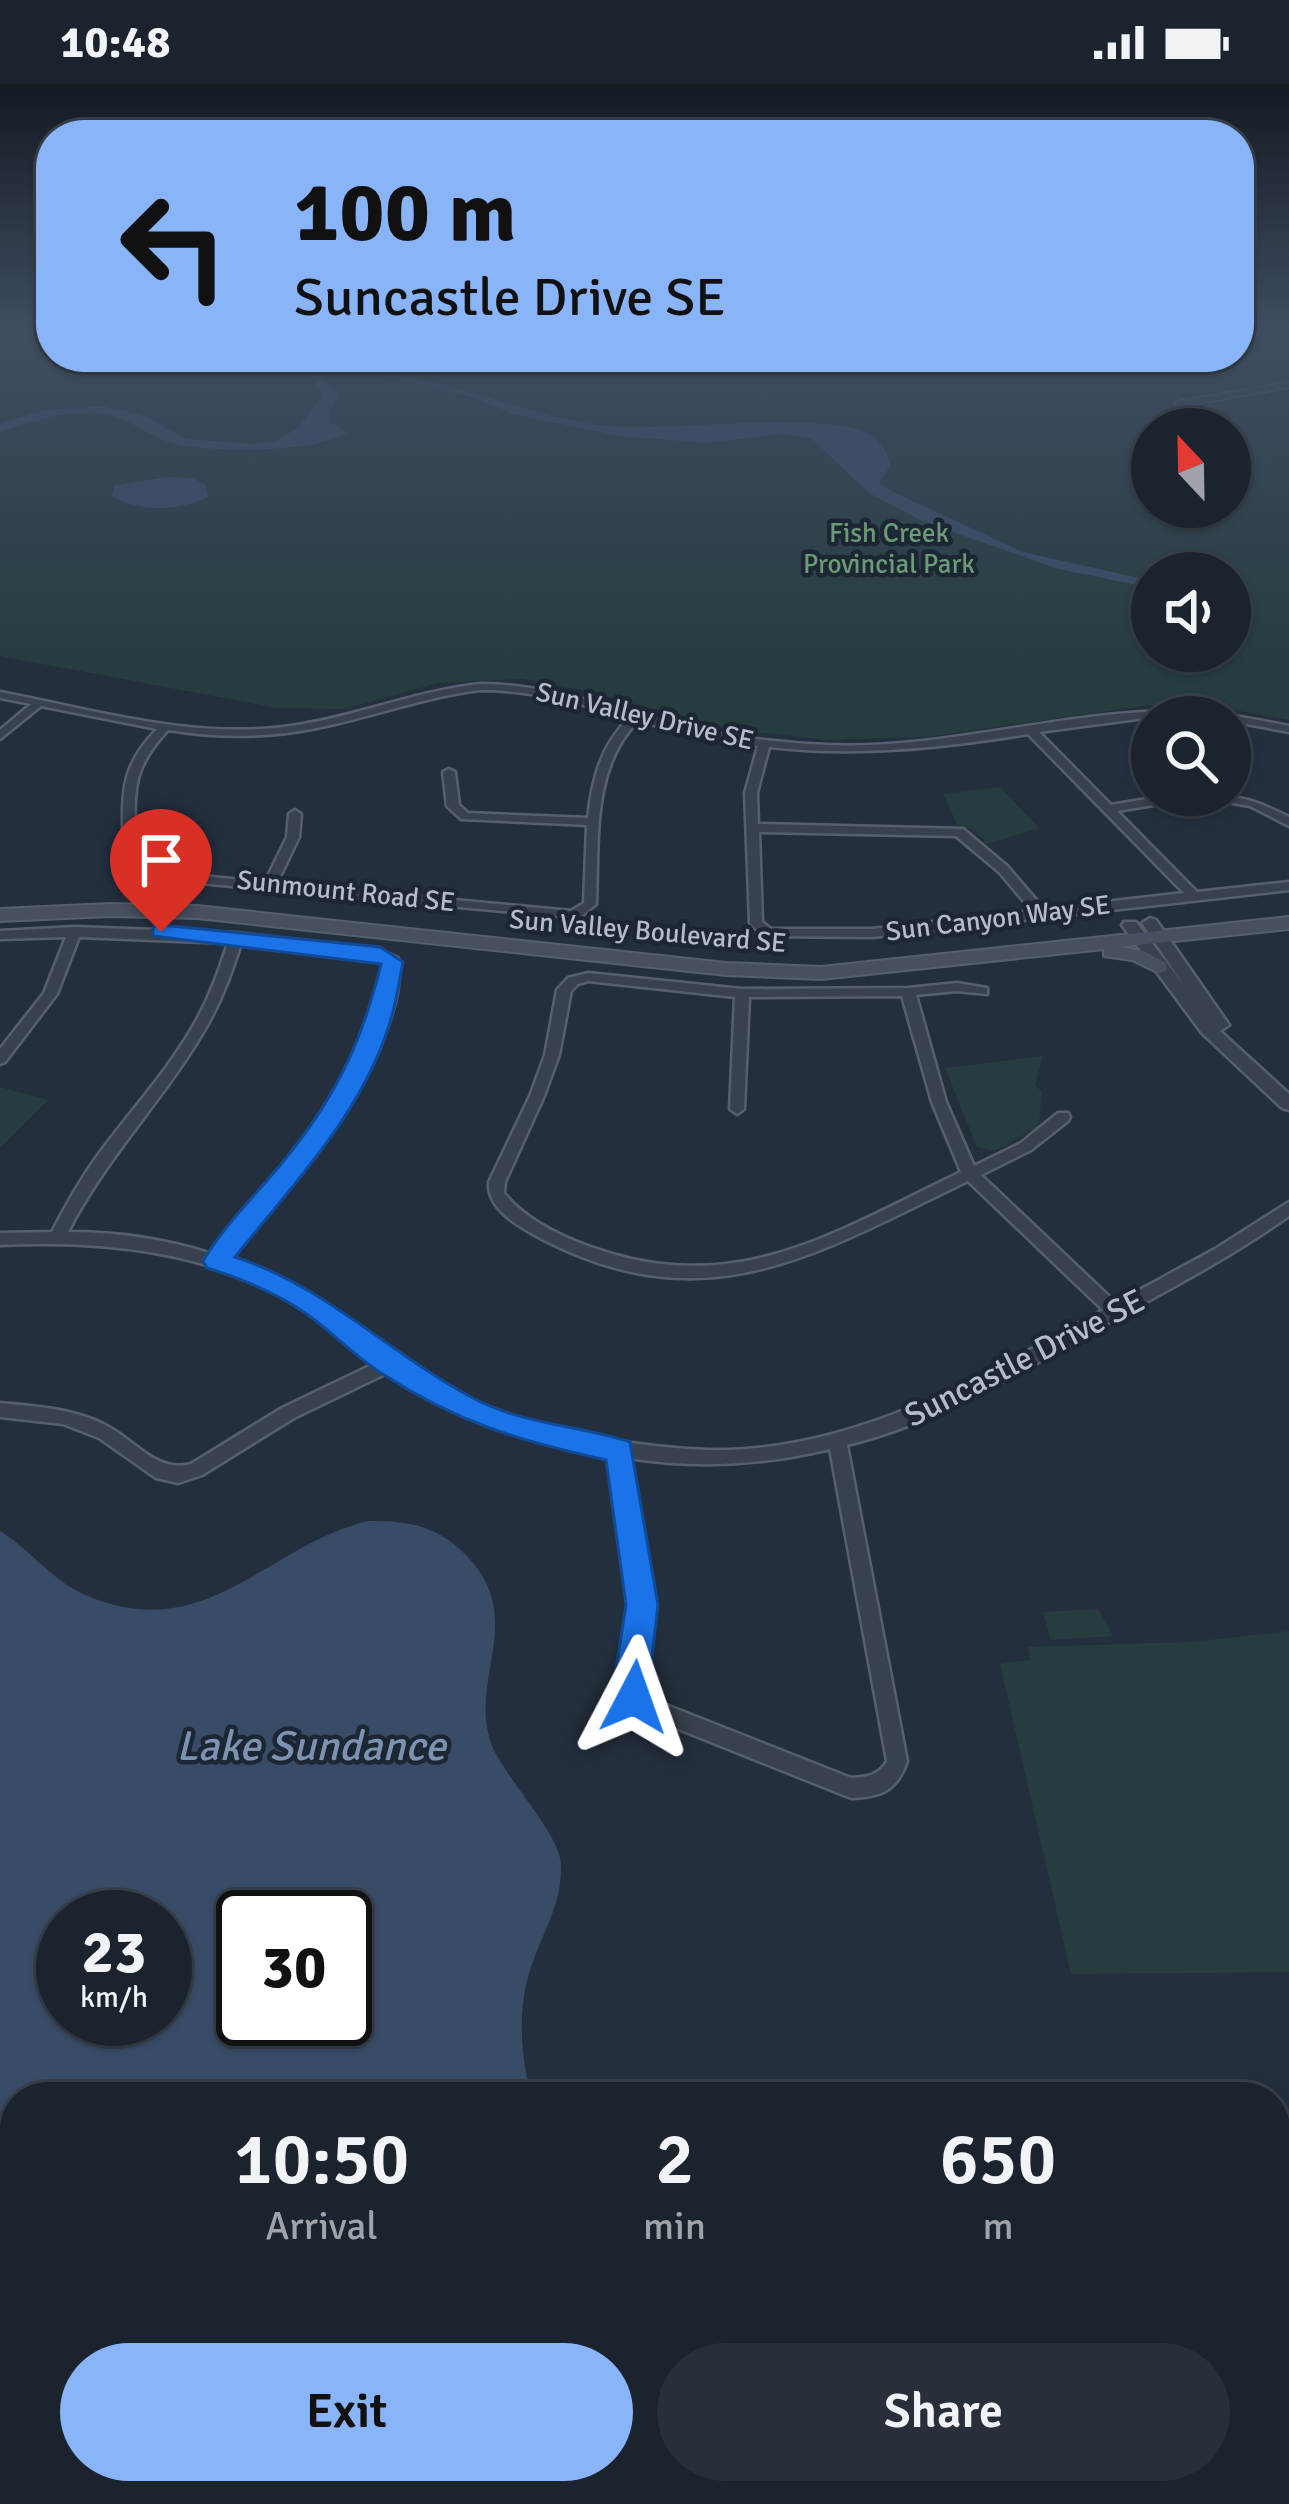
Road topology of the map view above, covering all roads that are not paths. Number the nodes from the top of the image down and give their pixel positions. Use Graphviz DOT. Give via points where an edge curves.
graph roads {
  1 [pos="0,695"];
  2 [pos="40,702"];
  3 [pos="1131,715"];
  4 [pos="637,716"];
  5 [pos="1251,722"];
  6 [pos="166,726"];
  7 [pos="1289,729"];
  8 [pos="1032,730"];
  9 [pos="0,736"];
  10 [pos="764,744"];
  11 [pos="448,772"];
  12 [pos="1251,803"];
  13 [pos="1131,805"];
  14 [pos="1107,809"];
  15 [pos="295,814"];
  16 [pos="595,822"];
  17 [pos="1289,822"];
  18 [pos="754,828"];
  19 [pos="271,883"];
  20 [pos="1289,886"];
  21 [pos="1194,896"];
  22 [pos="0,900"];
  23 [pos="1289,908"];
  24 [pos="1041,914"];
  25 [pos="0,915"];
  26 [pos="1289,923"];
  27 [pos="75,931"];
  28 [pos="1145,932"];
  29 [pos="0,935"];
  30 [pos="236,937"];
  31 [pos="1073,949"];
  32 [pos="1160,967"];
  33 [pos="742,992"];
  34 [pos="908,992"];
  35 [pos="982,992"];
  36 [pos="1224,1043"];
  37 [pos="0,1059"];
  38 [pos="1289,1104"];
  39 [pos="736,1109"];
  40 [pos="1064,1117"];
  41 [pos="970,1174"];
  42 [pos="1289,1208"];
  43 [pos="58,1236"];
  44 [pos="0,1239"];
  45 [pos="216,1261"];
  46 [pos="1115,1312"];
  47 [pos="389,1364"];
  48 [pos="0,1410"];
  49 [pos="838,1444"];
  50 [pos="619,1451"];
  1 -- 2 [label="street, Sun Valley Drive SE"];
  2 -- 6 [label="street, Sun Valley Drive SE"];
  2 -- 9 [label="street"];
  3 -- 8 [label="street, Sun Valley Drive SE"];
  4 -- 6 [label="street, Sun Valley Drive SE" via="495,686 425,693 278,731"];
  4 -- 10 [label="street, Sun Valley Drive SE"];
  4 -- 16 [label="street, Sunmount Road SE" via="607,752"];
  5 -- 7 [label="street, Sun Valley Drive SE"];
  6 -- 19 [label="street, Sunmount Road SE" via="129,776 129,870"];
  8 -- 10 [label="street, Sun Valley Drive SE" via="897,748"];
  8 -- 14 [label="street"];
  10 -- 18 [label="street, Sun Canyon Way SE" via="751,793"];
  11 -- 16 [label="street" via="453,806 465,816"];
  12 -- 17 [label="street"];
  13 -- 14 [label="street"];
  14 -- 21 [label="street"];
  15 -- 19 [label="street"];
  16 -- 19 [label="street, Sunmount Road SE" via="590,904 574,915"];
  18 -- 24 [label="street" via="959,832"];
  18 -- 24 [label="street, Sun Canyon Way SE" via="756,923 768,933 872,933"];
  20 -- 21 [label="street, Sun Canyon Way SE"];
  21 -- 24 [label="street, Sun Canyon Way SE"];
  22 -- 28 [label="main road, Sun Valley Boulevard SE" via="232,900 781,957"];
  23 -- 28 [label="main road, Sun Valley Boulevard SE"];
  25 -- 31 [label="main road, Sun Valley Boulevard SE" via="196,912 792,973"];
  26 -- 28 [label="main road, Sun Valley Boulevard SE"];
  27 -- 29 [label="street"];
  27 -- 30 [label="street"];
  27 -- 37 [label="street" via="50,994"];
  28 -- 31 [label="main road, Sun Valley Boulevard SE"];
  28 -- 32 [label="street"];
  28 -- 36 [label="street" via="1220,1024"];
  30 -- 43 [label="street" via="201,1030 96,1163"];
  30 -- 45 [label="street" via="380,954 394,965 377,1027 342,1098"];
  31 -- 32 [label="main road" via="1137,956"];
  32 -- 36 [label="street"];
  33 -- 34 [label="street"];
  33 -- 39 [label="street"];
  33 -- 41 [label="street" via="588,977 569,984 537,1096 497,1182 498,1199 599,1259 711,1274 834,1244"];
  34 -- 35 [label="street"];
  34 -- 41 [label="street" via="939,1102"];
  36 -- 38 [label="street"];
  40 -- 41 [label="street"];
  41 -- 46 [label="street"];
  42 -- 46 [label="street, Suncastle Drive SE"];
  43 -- 44 [label="street, Suncastle Drive SE"];
  43 -- 45 [label="street, Suncastle Drive SE"];
  45 -- 47 [label="street, Suncastle Drive SE" via="314,1305"];
  46 -- 49 [label="street, Suncastle Drive SE" via="970,1392"];
  47 -- 48 [label="street" via="178,1475 64,1417"];
  47 -- 50 [label="street, Suncastle Drive SE" via="505,1425"];
  49 -- 50 [label="street, Suncastle Drive SE" via="735,1456"];
  49 -- 50 [label="street" via="897,1761 870,1788 851,1788 634,1697 642,1605"];
}
